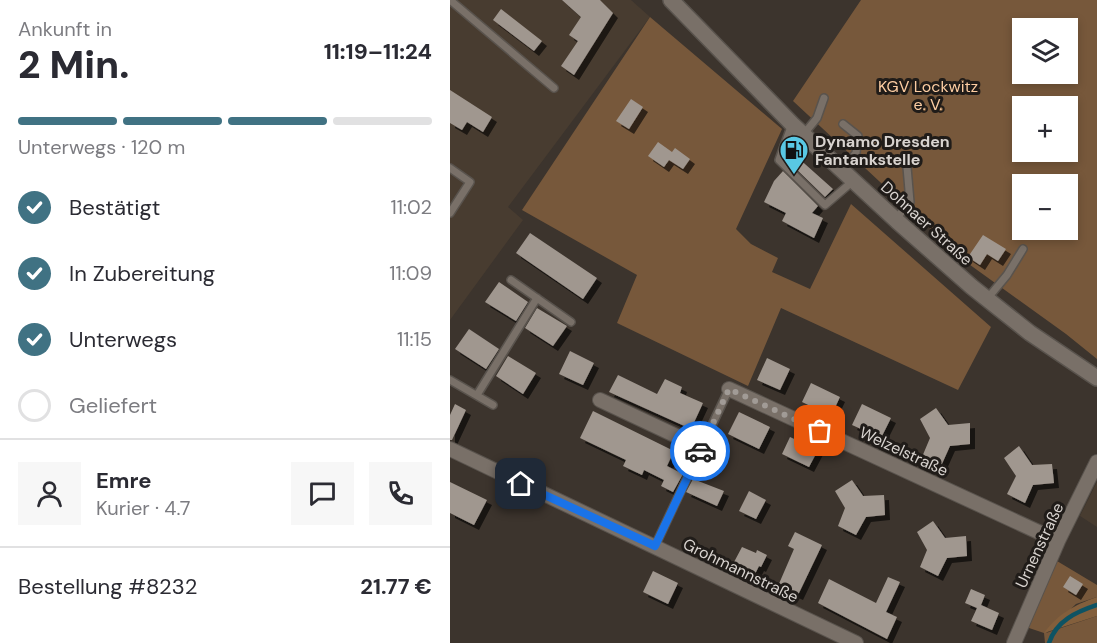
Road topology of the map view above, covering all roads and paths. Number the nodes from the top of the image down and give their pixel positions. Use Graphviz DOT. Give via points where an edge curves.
graph roads {
  1 [pos="450,0"];
  2 [pos="671,0"];
  3 [pos="554,88"];
  4 [pos="824,98"];
  5 [pos="843,124"];
  6 [pos="797,130"];
  7 [pos="907,167"];
  8 [pos="450,168"];
  9 [pos="841,170"];
  10 [pos="854,181"];
  11 [pos="450,213"];
  12 [pos="895,220"];
  13 [pos="1023,249"];
  14 [pos="511,280"];
  15 [pos="537,298"];
  16 [pos="987,299"];
  17 [pos="571,322"];
  18 [pos="1097,378"];
  19 [pos="450,380"];
  20 [pos="729,389"];
  21 [pos="477,395"];
  22 [pos="600,400"];
  23 [pos="494,405"];
  24 [pos="702,448"];
  25 [pos="450,449"];
  26 [pos="1097,462"];
  27 [pos="1058,541"];
  28 [pos="655,546"];
  29 [pos="846,641"];
  30 [pos="1014,643"];
  1 -- 3 [label="lane"];
  2 -- 6 [label="main road, Dohnaer Straße"];
  4 -- 6 [label="lane" via="817,118"];
  5 -- 9 [label="lane" via="858,136 856,153"];
  6 -- 9 [label="main road, Dohnaer Straße"];
  6 -- 10 [label="lane" via="779,160 825,205"];
  7 -- 12 [label="lane" via="910,202"];
  8 -- 11 [label="lane" via="470,182"];
  9 -- 10 [label="main road, Dohnaer Straße"];
  10 -- 12 [label="main road, Dohnaer Straße"];
  12 -- 16 [label="main road, Dohnaer Straße"];
  13 -- 16 [label="lane"];
  14 -- 15 [label="lane"];
  15 -- 17 [label="lane"];
  15 -- 21 [label="lane"];
  16 -- 18 [label="main road, Dohnaer Straße"];
  19 -- 21 [label="lane"];
  20 -- 24 [label="lane, Welzelstraße"];
  20 -- 27 [label="street, Welzelstraße"];
  21 -- 23 [label="lane"];
  22 -- 24 [label="street"];
  24 -- 28 [label="lane, Welzelstraße"];
  25 -- 28 [label="street, Grohmannstraße"];
  26 -- 27 [label="street, Urnenstraße"];
  27 -- 30 [label="street, Urnenstraße"];
  28 -- 29 [label="street, Grohmannstraße"];
}
